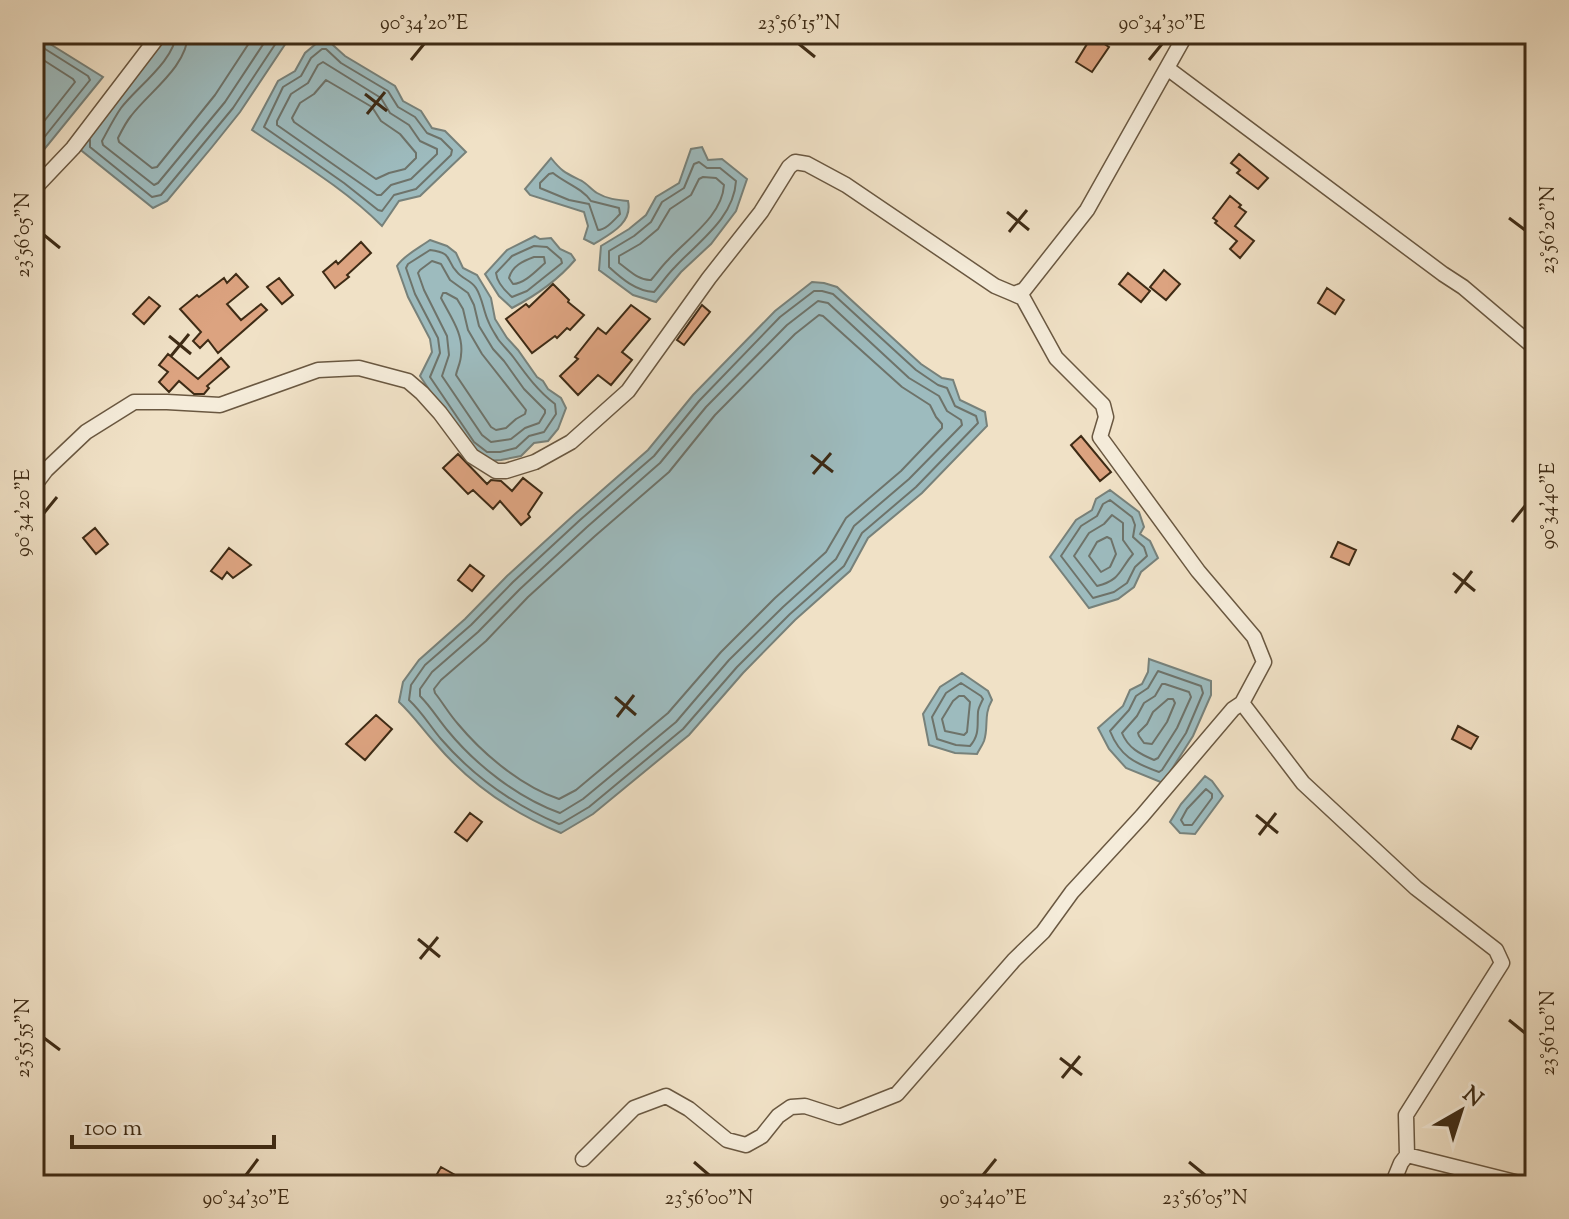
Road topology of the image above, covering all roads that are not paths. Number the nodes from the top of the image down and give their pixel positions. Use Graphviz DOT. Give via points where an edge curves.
graph roads {
  1 [pos="160,34"];
  2 [pos="1186,34"];
  3 [pos="1167,68"];
  4 [pos="34,189"];
  5 [pos="1014,294"];
  6 [pos="1535,348"];
  7 [pos="34,486"];
  8 [pos="1242,703"];
  9 [pos="1407,1155"];
  10 [pos="583,1159"];
  11 [pos="1392,1185"];
  12 [pos="1527,1185"];
  1 -- 4 [label="street" via="73,148"];
  2 -- 3 [label="street"];
  3 -- 5 [label="street" via="1087,210 1024,290"];
  3 -- 6 [label="street" via="1463,287"];
  5 -- 7 [label="street" via="846,185 795,162 628,391 571,442 535,462 496,471 472,456 408,381 359,368 318,370 220,405 134,402 86,432"];
  5 -- 8 [label="street" via="1023,298 1056,358 1103,405 1106,417 1100,437 1198,571 1254,637 1264,662"];
  8 -- 9 [label="street" via="1303,783 1416,888 1496,950 1502,963 1406,1115"];
  8 -- 10 [label="street" via="897,1094 839,1117 791,1107 746,1145 727,1140 666,1096 634,1108"];
  9 -- 11 [label="street"];
  9 -- 12 [label="street"];
}
